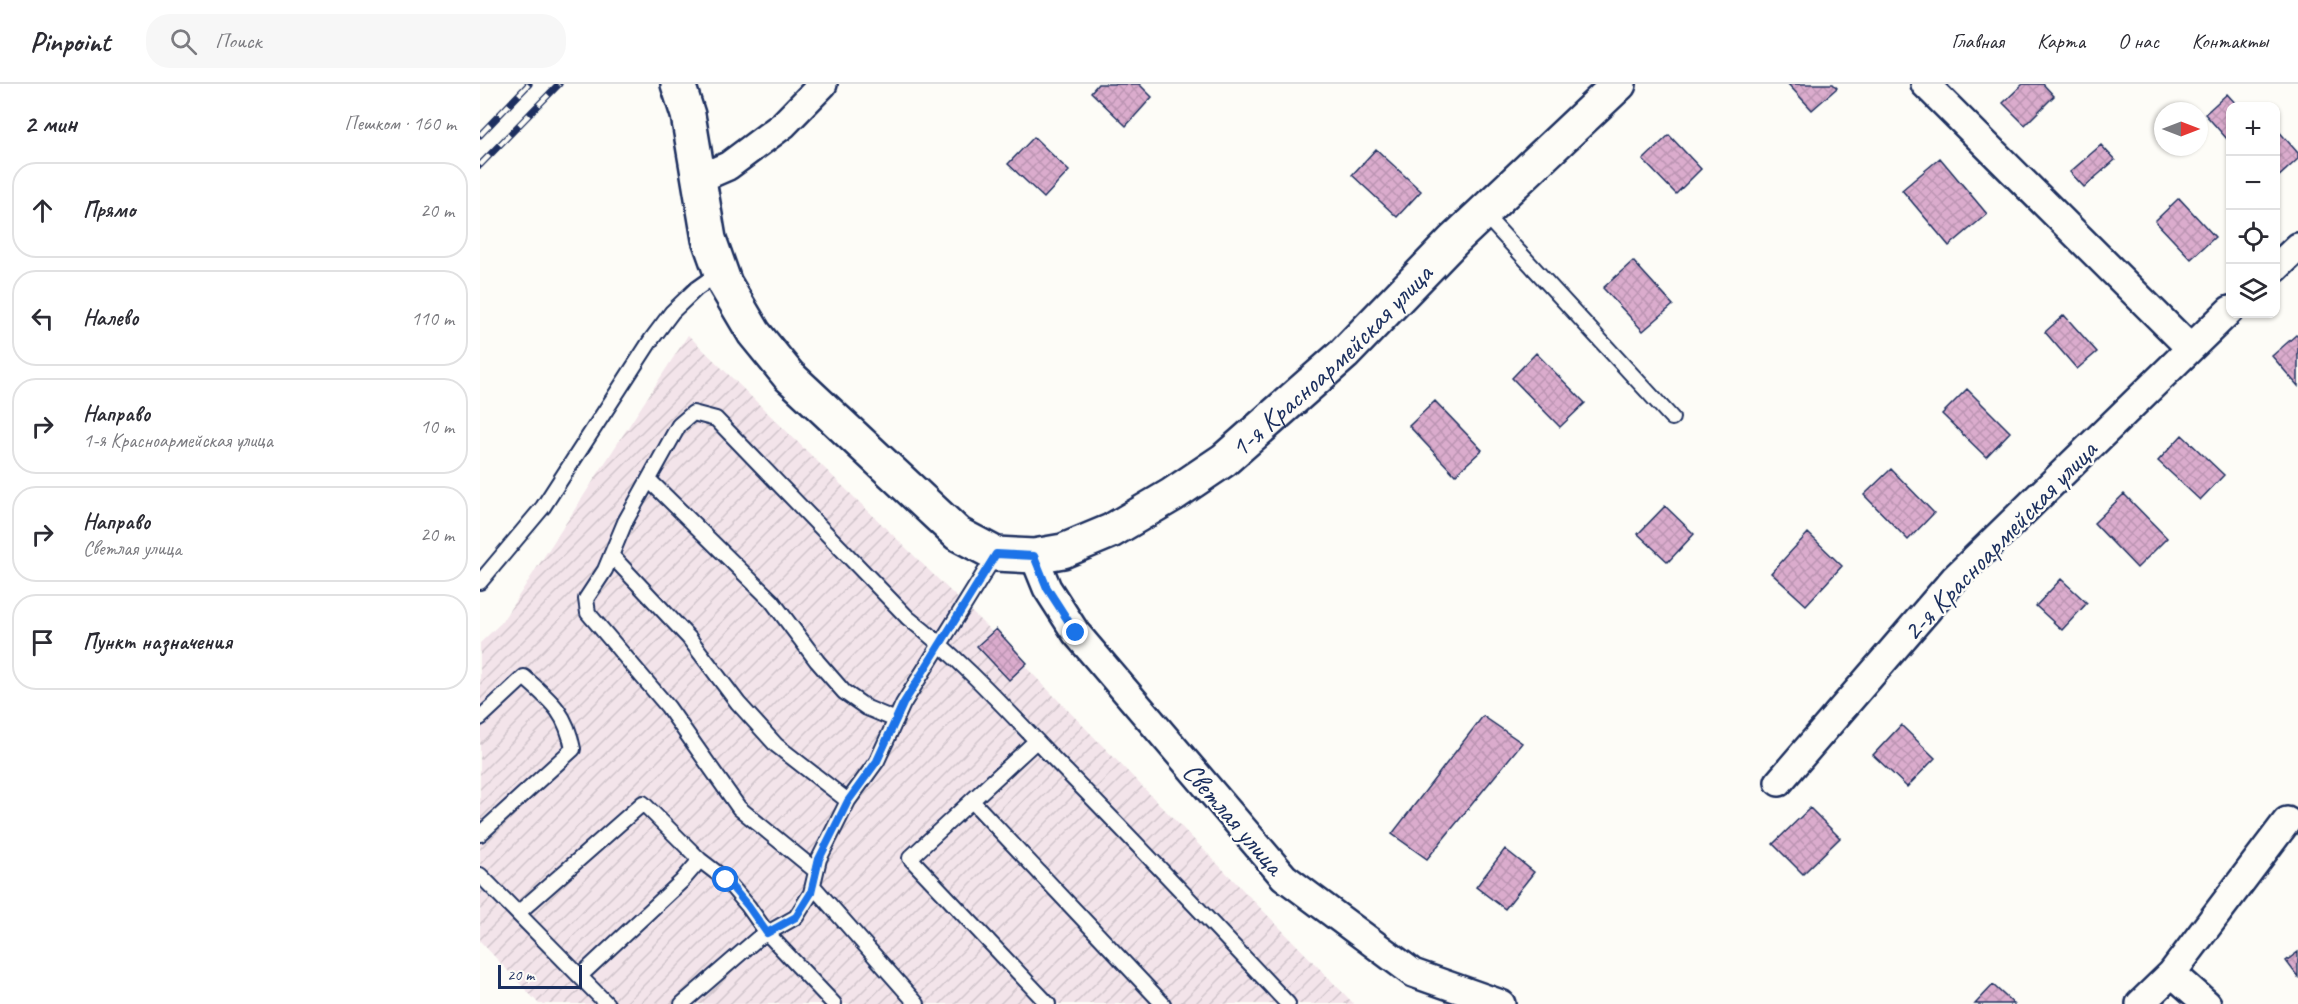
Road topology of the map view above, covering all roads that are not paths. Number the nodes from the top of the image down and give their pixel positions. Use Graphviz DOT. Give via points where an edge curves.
graph roads {
  1 [pos="678,84"];
  2 [pos="823,84"];
  3 [pos="1619,84"];
  4 [pos="1925,84"];
  5 [pos="698,179"];
  6 [pos="1483,213"];
  7 [pos="2298,247"];
  8 [pos="2280,264"];
  9 [pos="720,272"];
  10 [pos="2226,314"];
  11 [pos="2190,348"];
  12 [pos="1672,418"];
  13 [pos="649,480"];
  14 [pos="996,554"];
  15 [pos="611,555"];
  16 [pos="1034,556"];
  17 [pos="480,582"];
  18 [pos="941,643"];
  19 [pos="480,718"];
  20 [pos="896,720"];
  21 [pos="1036,741"];
  22 [pos="1779,782"];
  23 [pos="848,801"];
  24 [pos="972,801"];
  25 [pos="2287,820"];
  26 [pos="480,834"];
  27 [pos="700,860"];
  28 [pos="816,871"];
  29 [pos="480,875"];
  30 [pos="813,886"];
  31 [pos="518,913"];
  32 [pos="767,933"];
  33 [pos="2172,973"];
  34 [pos="580,976"];
  35 [pos="607,1004"];
  36 [pos="682,1004"];
  37 [pos="834,1004"];
  38 [pos="917,1004"];
  39 [pos="1048,1004"];
  40 [pos="1163,1004"];
  41 [pos="1288,1004"];
  42 [pos="1501,1004"];
  43 [pos="2140,1004"];
  44 [pos="2207,1004"];
  1 -- 5 [label="street" via="688,115"];
  2 -- 5 [label="street" via="783,125 728,166"];
  3 -- 6 [label="street, 1-я Красноармейская улица"];
  4 -- 11 [label="street"];
  5 -- 9 [label="street" via="708,239"];
  6 -- 12 [label="lane"];
  6 -- 16 [label="street, 1-я Красноармейская улица" via="1344,354 1224,460 1111,531 1063,551"];
  7 -- 8 [label="street"];
  9 -- 14 [label="street" via="754,333 789,376 958,534"];
  9 -- 17 [label="lane" via="672,312 543,507"];
  10 -- 11 [label="street, 2-я Красноармейская улица"];
  11 -- 22 [label="street, 2-я Красноармейская улица" via="1954,579"];
  13 -- 15 [label="lane"];
  13 -- 18 [label="lane" via="679,425 693,413 716,418 908,618"];
  13 -- 20 [label="lane" via="772,601 844,692 867,708"];
  14 -- 16 [label="street, 1-я Красноармейская улица"];
  14 -- 18 [label="lane"];
  15 -- 23 [label="lane" via="689,638 776,745"];
  15 -- 28 [label="lane" via="586,599 588,613 668,707 739,808"];
  16 -- 42 [label="street, Светлая улица" via="1047,588 1076,633 1284,877 1413,973"];
  18 -- 20 [label="lane"];
  18 -- 21 [label="lane"];
  19 -- 26 [label="lane" via="524,677 555,705 569,728 573,749"];
  20 -- 23 [label="lane" via="877,761"];
  21 -- 24 [label="lane"];
  21 -- 41 [label="lane"];
  23 -- 28 [label="lane"];
  24 -- 39 [label="lane" via="910,858"];
  24 -- 40 [label="lane"];
  25 -- 33 [label="street"];
  27 -- 31 [label="lane" via="644,803"];
  27 -- 32 [label="lane" via="726,880"];
  27 -- 34 [label="lane"];
  28 -- 30 [label="lane"];
  29 -- 31 [label="lane"];
  30 -- 32 [label="lane" via="796,917"];
  30 -- 38 [label="lane"];
  31 -- 34 [label="lane"];
  32 -- 36 [label="lane"];
  32 -- 37 [label="lane"];
  33 -- 43 [label="street"];
  33 -- 44 [label="street"];
  34 -- 35 [label="lane"];
}
